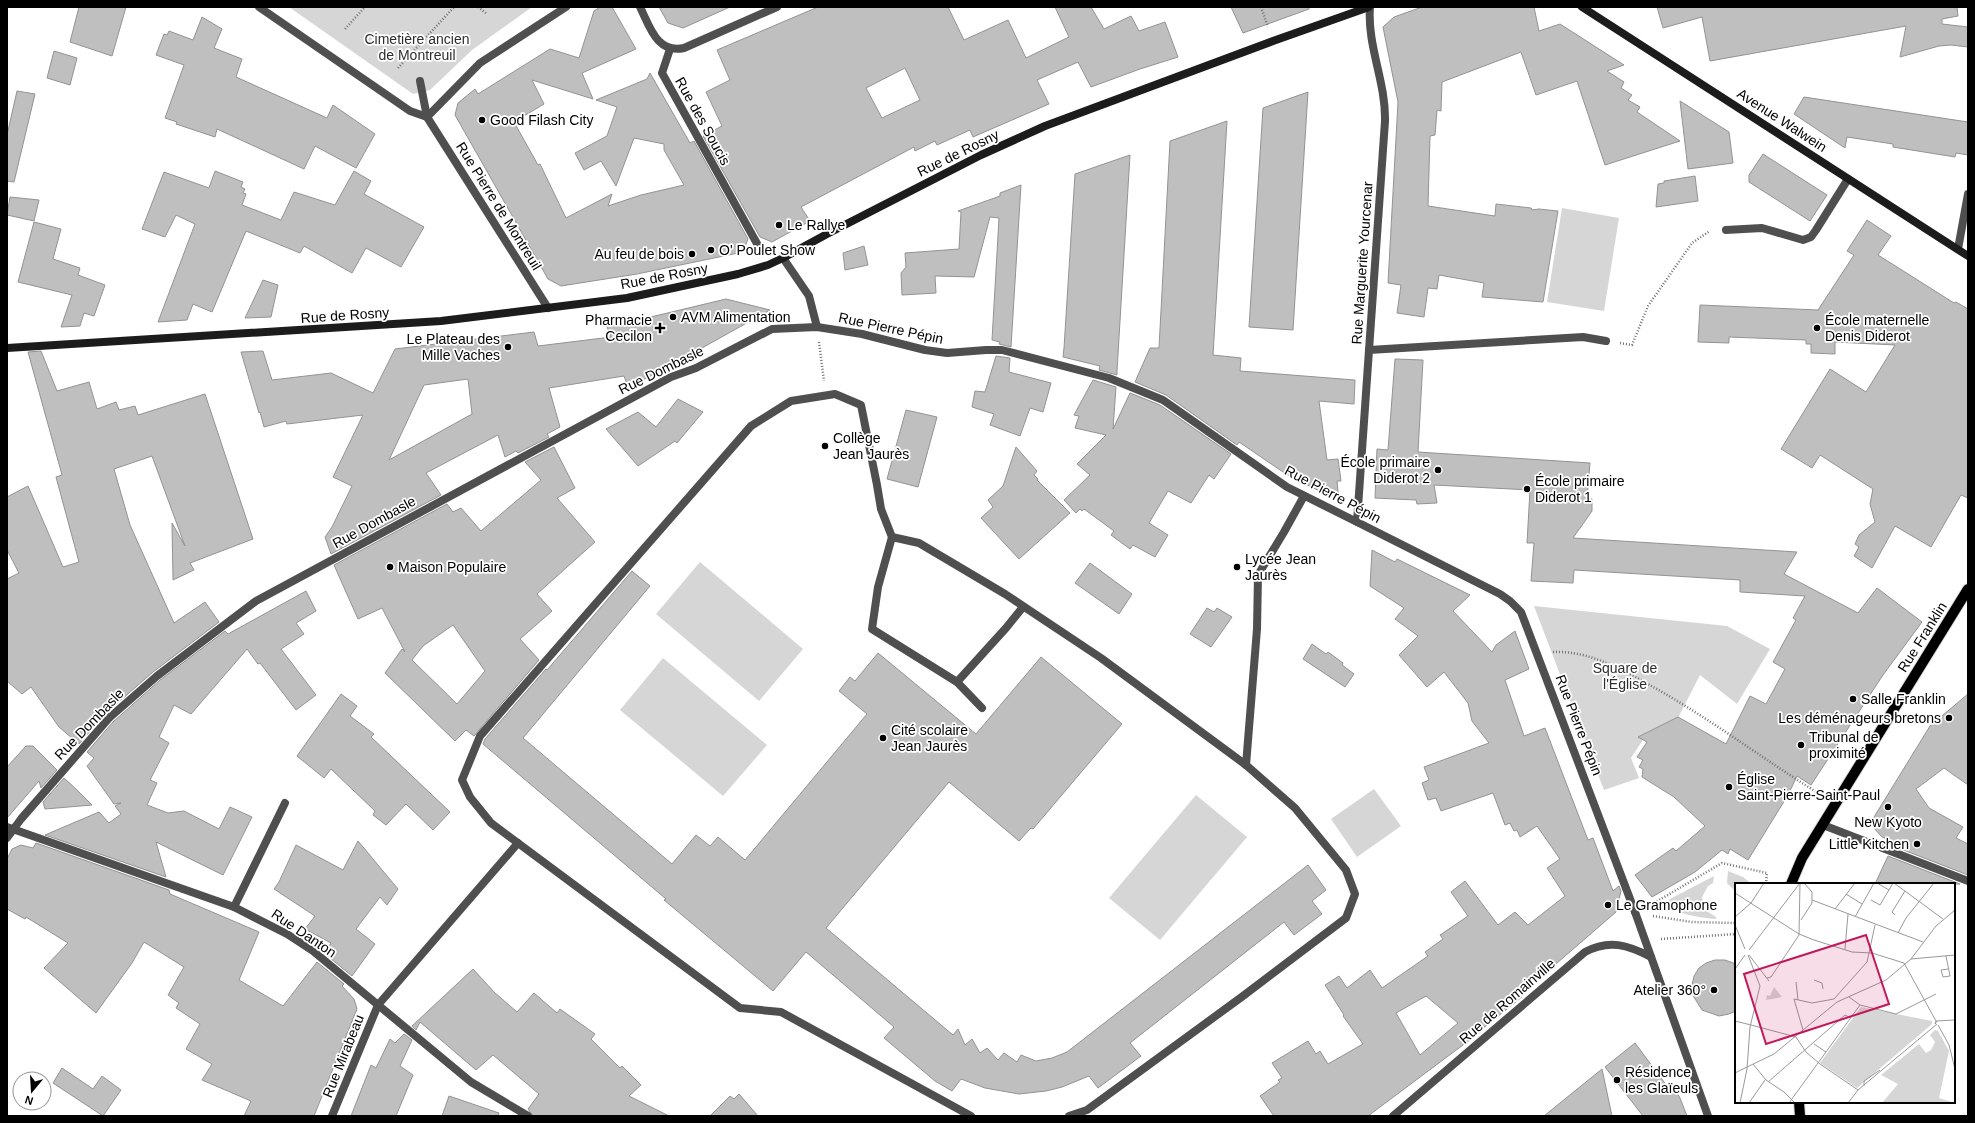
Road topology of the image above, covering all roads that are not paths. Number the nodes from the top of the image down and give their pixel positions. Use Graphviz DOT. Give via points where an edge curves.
graph roads {
  1 [pos="259,7"];
  2 [pos="566,7"];
  3 [pos="640,7"];
  4 [pos="777,7"];
  5 [pos="1370,7"];
  6 [pos="1582,7"];
  7 [pos="670,49"];
  8 [pos="420,81"];
  9 [pos="427,117"];
  10 [pos="1848,179"];
  11 [pos="1968,194"];
  12 [pos="1726,230"];
  13 [pos="760,249"];
  14 [pos="1958,250"];
  15 [pos="1968,256"];
  16 [pos="783,258"];
  17 [pos="548,308"];
  18 [pos="817,327"];
  19 [pos="1606,341"];
  20 [pos="7,348"];
  21 [pos="1369,350"];
  22 [pos="1304,496"];
  23 [pos="1357,522"];
  24 [pos="892,537"];
  25 [pos="1968,589"];
  26 [pos="1023,606"];
  27 [pos="957,682"];
  28 [pos="982,708"];
  29 [pos="1246,765"];
  30 [pos="284,803"];
  31 [pos="1823,825"];
  32 [pos="10,828"];
  33 [pos="7,838"];
  34 [pos="518,843"];
  35 [pos="1968,881"];
  36 [pos="1791,883"];
  37 [pos="234,907"];
  38 [pos="1651,957"];
  39 [pos="378,1005"];
  40 [pos="1799,1103"];
  41 [pos="332,1116"];
  42 [pos="528,1116"];
  43 [pos="971,1116"];
  44 [pos="1069,1116"];
  45 [pos="1393,1116"];
  46 [pos="1708,1116"];
  47 [pos="1800,1116"];
  1 -- 9 [label="street" via="410,111"];
  2 -- 9 [label="street" via="480,64"];
  3 -- 7 [label="street" via="657,39"];
  4 -- 7 [label="street" via="684,48"];
  5 -- 16 [label="main road, Rue de Rosny" via="1045,126 981,155"];
  5 -- 21 [label="street, Rue Marguerite Yourcenar" via="1369,25 1386,111"];
  6 -- 10 [label="main road, Avenue Walwein"];
  7 -- 13 [label="street, Rue des Soucis" via="662,73"];
  8 -- 9 [label="street, Rue Pierre de Montreuil"];
  9 -- 17 [label="street, Rue Pierre de Montreuil"];
  10 -- 12 [label="street" via="1811,237 1803,240 1762,228"];
  10 -- 14 [label="main road, Avenue Walwein"];
  11 -- 14 [label="street"];
  14 -- 15 [label="main road, Avenue Walwein"];
  16 -- 17 [label="main road, Rue de Rosny" via="738,274 680,288"];
  16 -- 18 [label="street, Rue Pierre Pépin" via="809,296"];
  17 -- 20 [label="main road, Rue de Rosny" via="441,321"];
  18 -- 22 [label="street, Rue Pierre Pépin" via="948,353 1002,350 1109,378 1162,400 1287,487"];
  18 -- 32 [label="street, Rue Dombasle" via="772,329 696,368 670,377 256,601 157,676 109,718"];
  19 -- 21 [label="street" via="1583,337"];
  21 -- 23 [label="street, Rue Marguerite Yourcenar"];
  22 -- 23 [label="street, Rue Pierre Pépin"];
  22 -- 29 [label="street" via="1258,575 1257,629"];
  23 -- 38 [label="street, Rue Pierre Pépin" via="1500,594 1521,612"];
  24 -- 26 [label="street" via="919,543"];
  24 -- 27 [label="street" via="878,587 872,629"];
  24 -- 34 [label="street" via="880,509 878,485 861,405 835,394 791,401 751,426 480,736 462,780 470,797 491,823"];
  25 -- 31 [label="main road, Rue Franklin"];
  26 -- 27 [label="street"];
  26 -- 29 [label="street" via="1101,658"];
  27 -- 28 [label="street"];
  29 -- 44 [label="street" via="1295,808 1346,870 1355,894 1346,918 1087,1110"];
  30 -- 37 [label="street"];
  31 -- 35 [label="street"];
  31 -- 36 [label="main road, Rue Franklin" via="1802,858"];
  32 -- 33 [label="street, Rue Dombasle"];
  32 -- 37 [label="street, Rue Danton"];
  34 -- 39 [label="street, Rue Mirabeau"];
  34 -- 43 [label="street" via="740,1008 781,1012"];
  37 -- 39 [label="street, Rue Danton" via="275,927 307,947"];
  38 -- 45 [label="street, Rue de Romainville" via="1620,945 1597,946 1585,952"];
  38 -- 46 [label="street, Rue Pierre Pépin"];
  39 -- 41 [label="street, Rue Mirabeau"];
  39 -- 42 [label="street, Rue Danton" via="470,1082"];
  40 -- 47 [label="main road"];
}
